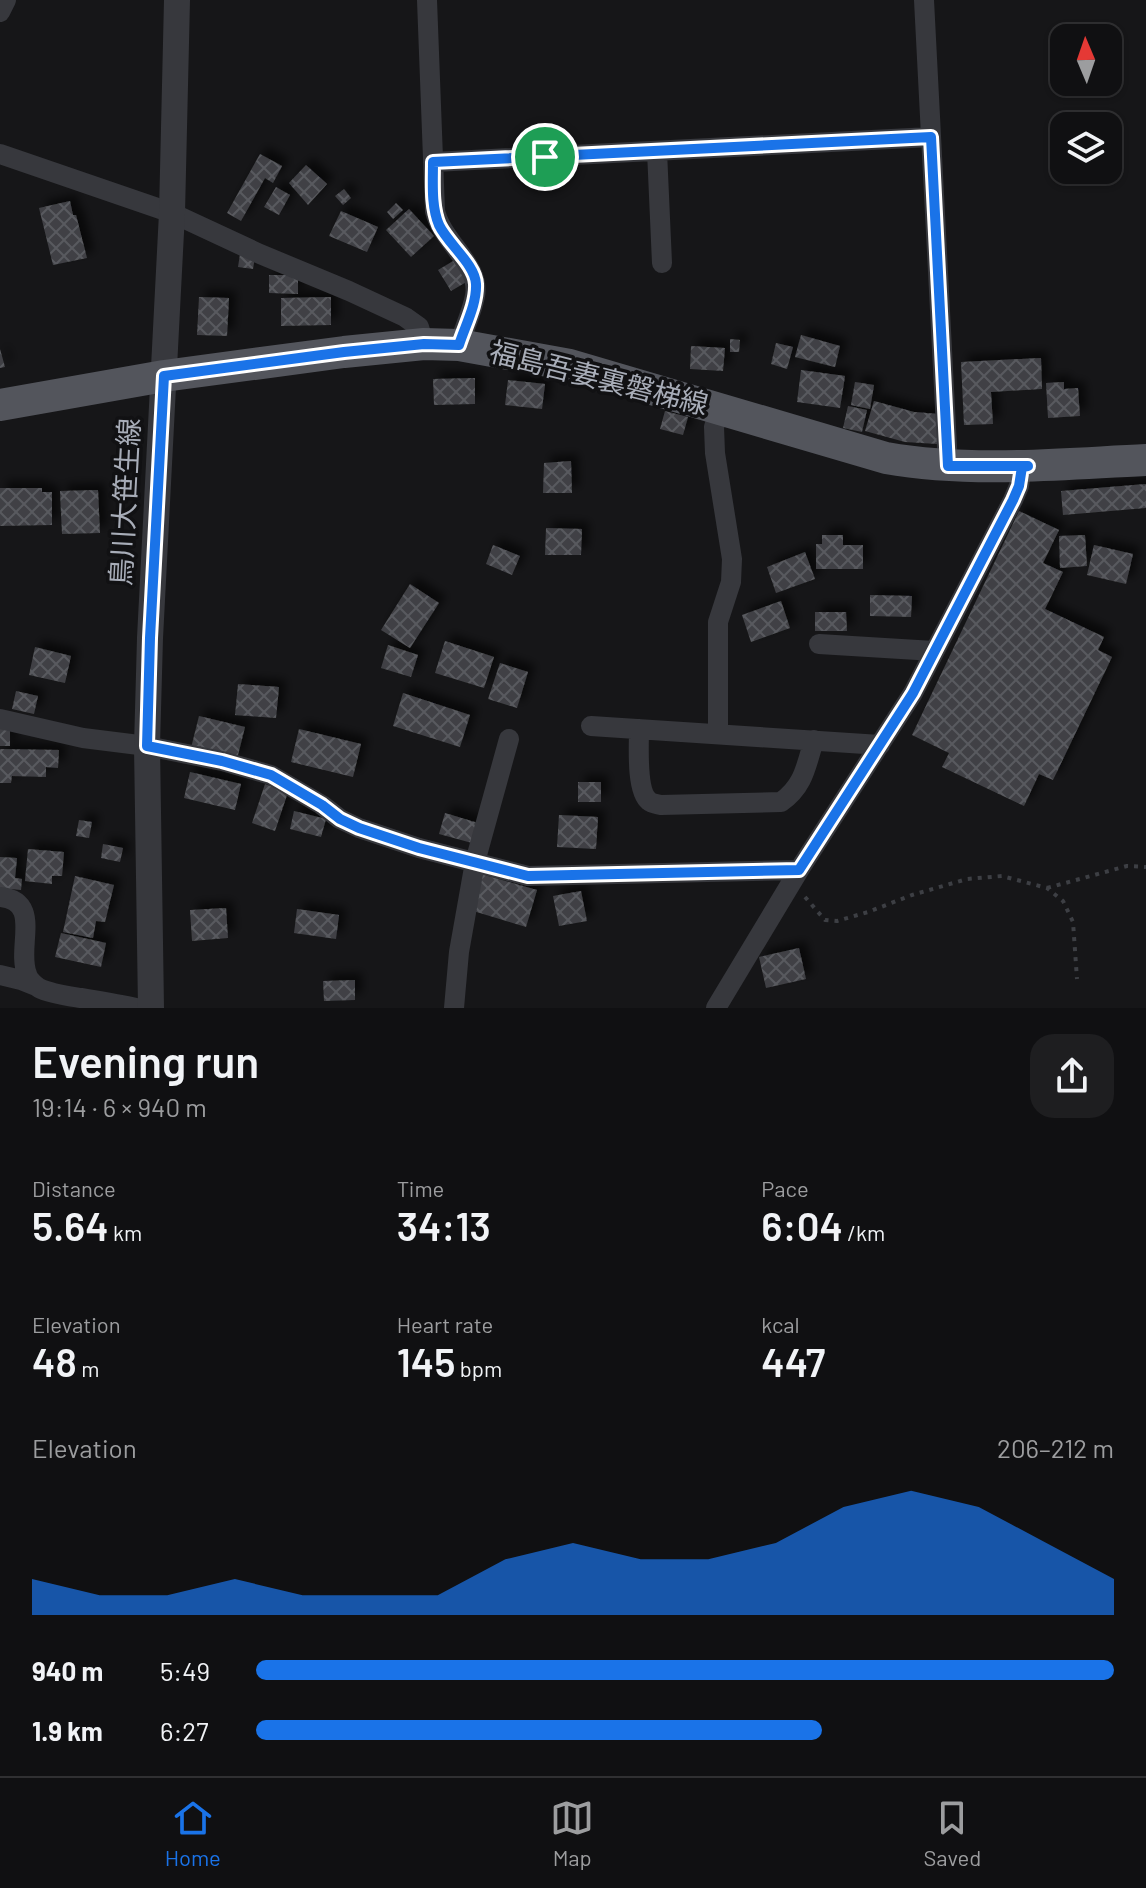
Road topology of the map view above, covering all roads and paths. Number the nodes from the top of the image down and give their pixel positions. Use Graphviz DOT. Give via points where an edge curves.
graph roads {
  1 [pos="6,0"];
  2 [pos="177,0"];
  3 [pos="427,0"];
  4 [pos="924,0"];
  5 [pos="0,12"];
  6 [pos="931,137"];
  7 [pos="657,151"];
  8 [pos="0,154"];
  9 [pos="433,162"];
  10 [pos="172,213"];
  11 [pos="662,263"];
  12 [pos="424,344"];
  13 [pos="459,345"];
  14 [pos="164,376"];
  15 [pos="0,405"];
  16 [pos="720,408"];
  17 [pos="1146,460"];
  18 [pos="948,466"];
  19 [pos="1028,466"];
  20 [pos="819,644"];
  21 [pos="934,651"];
  22 [pos="0,719"];
  23 [pos="591,726"];
  24 [pos="639,729"];
  25 [pos="718,734"];
  26 [pos="509,739"];
  27 [pos="814,740"];
  28 [pos="880,745"];
  29 [pos="147,746"];
  30 [pos="475,862"];
  31 [pos="1146,867"];
  32 [pos="796,876"];
  33 [pos="1047,888"];
  34 [pos="0,897"];
  35 [pos="0,975"];
  36 [pos="1077,979"];
  37 [pos="40,988"];
  38 [pos="136,1008"];
  39 [pos="151,1008"];
  40 [pos="454,1008"];
  41 [pos="716,1008"];
  1 -- 5 [label="street"];
  2 -- 10 [label="street, 鳥川大笹生線"];
  3 -- 9 [label="street"];
  4 -- 6 [label="street"];
  6 -- 7 [label="street"];
  6 -- 18 [label="street"];
  7 -- 9 [label="street"];
  7 -- 11 [label="street"];
  8 -- 10 [label="street"];
  9 -- 13 [label="street" via="438,221 476,280"];
  10 -- 12 [label="street" via="405,317 419,327"];
  10 -- 14 [label="street, 鳥川大笹生線"];
  12 -- 13 [label="main road, 福島吾妻裏磐梯線"];
  12 -- 14 [label="main road, 福島吾妻裏磐梯線"];
  13 -- 16 [label="main road, 福島吾妻裏磐梯線" via="570,365"];
  14 -- 15 [label="main road, 福島吾妻裏磐梯線"];
  14 -- 29 [label="street, 鳥川大笹生線"];
  16 -- 18 [label="main road, 福島吾妻裏磐梯線" via="886,458"];
  16 -- 25 [label="street" via="715,453 732,559 731,582 718,622"];
  17 -- 19 [label="main road, 福島吾妻裏磐梯線"];
  18 -- 19 [label="main road, 福島吾妻裏磐梯線"];
  19 -- 21 [label="street" via="1022,467 1013,500"];
  20 -- 21 [label="street"];
  21 -- 28 [label="street"];
  22 -- 29 [label="street"];
  23 -- 24 [label="street"];
  24 -- 25 [label="street"];
  24 -- 27 [label="street" via="643,794 650,803 661,805 781,802 801,783"];
  25 -- 27 [label="street"];
  26 -- 30 [label="street"];
  27 -- 28 [label="street"];
  28 -- 32 [label="street"];
  29 -- 30 [label="street" via="271,775 359,828"];
  29 -- 39 [label="street, 鳥川大笹生線"];
  30 -- 32 [label="street" via="528,876"];
  30 -- 40 [label="street"];
  31 -- 33 [label="path" via="1127,866"];
  32 -- 33 [label="path" via="815,910 825,920 837,921 967,879 1002,876"];
  32 -- 41 [label="street"];
  33 -- 36 [label="path" via="1063,901 1073,922"];
  34 -- 37 [label="street" via="22,907 27,974"];
  35 -- 37 [label="street"];
  37 -- 38 [label="street"];
}
